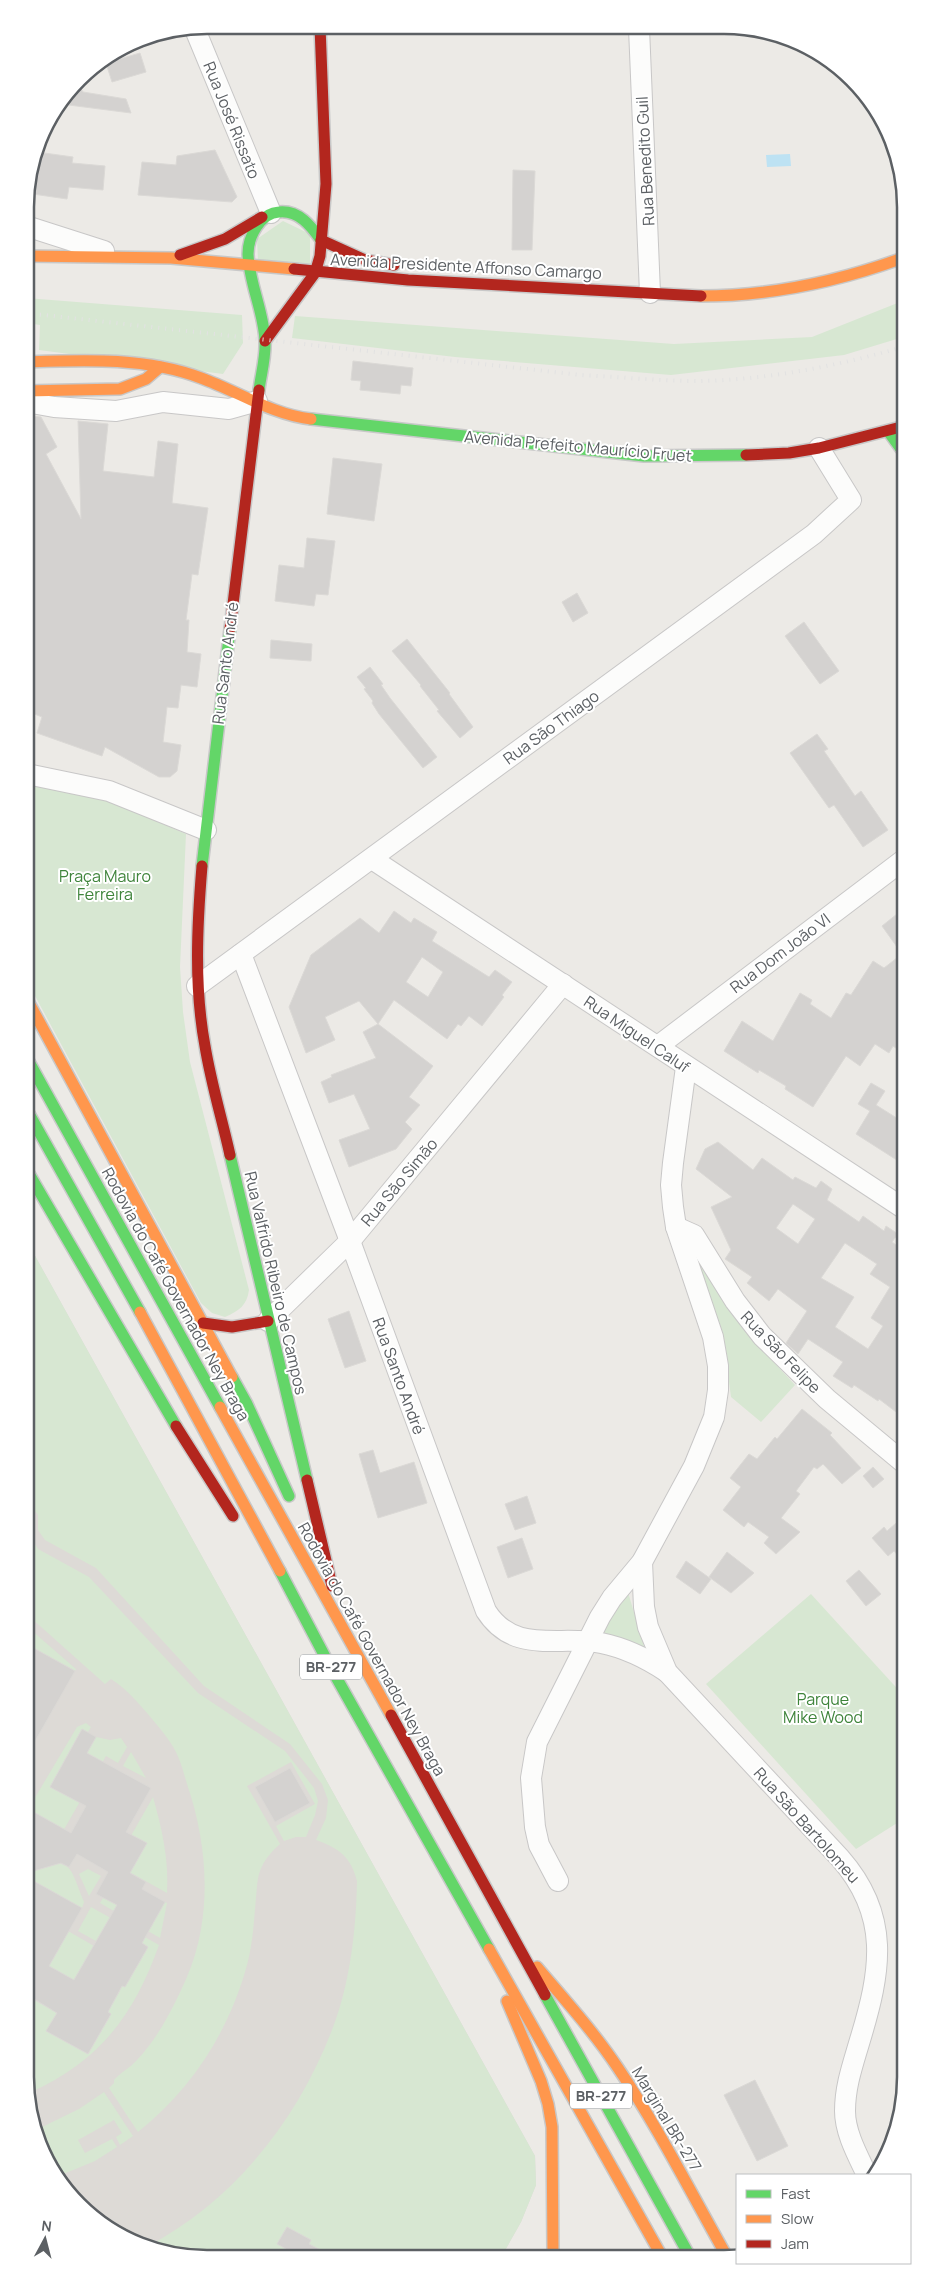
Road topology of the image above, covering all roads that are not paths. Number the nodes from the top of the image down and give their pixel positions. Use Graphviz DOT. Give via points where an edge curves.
graph roads {
  1 [pos="196,34"];
  2 [pos="320,34"];
  3 [pos="639,34"];
  4 [pos="326,184"];
  5 [pos="266,215"];
  6 [pos="297,215"];
  7 [pos="34,228"];
  8 [pos="34,229"];
  9 [pos="320,240"];
  10 [pos="34,253"];
  11 [pos="34,256"];
  12 [pos="124,258"];
  13 [pos="171,258"];
  14 [pos="897,260"];
  15 [pos="251,266"];
  16 [pos="402,266"];
  17 [pos="430,270"];
  18 [pos="316,273"];
  19 [pos="604,290"];
  20 [pos="650,294"];
  21 [pos="265,340"];
  22 [pos="34,362"];
  23 [pos="160,367"];
  24 [pos="34,399"];
  25 [pos="34,400"];
  26 [pos="257,401"];
  27 [pos="897,428"];
  28 [pos="888,431"];
  29 [pos="897,443"];
  30 [pos="819,448"];
  31 [pos="34,775"];
  32 [pos="206,830"];
  33 [pos="372,859"];
  34 [pos="897,865"];
  35 [pos="241,954"];
  36 [pos="563,984"];
  37 [pos="197,986"];
  38 [pos="34,1012"];
  39 [pos="658,1046"];
  40 [pos="686,1066"];
  41 [pos="34,1071"];
  42 [pos="34,1123"];
  43 [pos="34,1183"];
  44 [pos="897,1204"];
  45 [pos="676,1227"];
  46 [pos="350,1241"];
  47 [pos="268,1321"];
  48 [pos="203,1323"];
  49 [pos="897,1457"];
  50 [pos="292,1503"];
  51 [pos="241,1530"];
  52 [pos="308,1536"];
  53 [pos="257,1554"];
  54 [pos="642,1562"];
  55 [pos="332,1586"];
  56 [pos="586,1641"];
  57 [pos="331,1668"];
  58 [pos="667,1672"];
  59 [pos="381,1698"];
  60 [pos="558,1881"];
  61 [pos="481,1936"];
  62 [pos="514,1940"];
  63 [pos="867,2174"];
  64 [pos="553,2250"];
  65 [pos="658,2250"];
  66 [pos="686,2250"];
  67 [pos="723,2250"];
  1 -- 5 [label="street, Rua José Rissato"];
  2 -- 4 [label="main road"];
  3 -- 20 [label="street, Rua Benedito Guil"];
  4 -- 6 [label="main road" via="310,206"];
  4 -- 9 [label="main road"];
  5 -- 6 [label="main road" via="284,212"];
  5 -- 13 [label="main road" via="212,245"];
  5 -- 15 [label="main road" via="254,227 249,240"];
  6 -- 9 [label="main road" via="311,225"];
  7 -- 12 [label="street"];
  8 -- 10 [label="street" via="43,242"];
  9 -- 16 [label="main road" via="365,260"];
  9 -- 18 [label="main road"];
  11 -- 12 [label="main road, Avenida Presidente Affonso Camargo"];
  12 -- 13 [label="main road, Avenida Presidente Affonso Camargo"];
  13 -- 15 [label="main road, Avenida Presidente Affonso Camargo"];
  14 -- 20 [label="main road, Avenida Presidente Affonso Camargo" via="861,273 783,291 742,295"];
  15 -- 18 [label="main road, Avenida Presidente Affonso Camargo"];
  15 -- 21 [label="main road, Rua Santo André"];
  17 -- 19 [label="main road"];
  18 -- 19 [label="main road, Avenida Presidente Affonso Camargo"];
  18 -- 21 [label="main road, Rua Santo André"];
  19 -- 20 [label="main road, Avenida Presidente Affonso Camargo"];
  21 -- 26 [label="main road, Rua Santo André"];
  22 -- 23 [label="main road, Avenida Prefeito Maurício Fruet" via="109,360"];
  23 -- 24 [label="main road" via="146,380 120,389"];
  23 -- 26 [label="main road, Avenida Prefeito Maurício Fruet"];
  25 -- 26 [label="street" via="116,411 163,402 229,409"];
  26 -- 30 [label="main road, Avenida Prefeito Maurício Fruet" via="294,417 644,456 744,457"];
  26 -- 32 [label="main road, Rua Santo André"];
  27 -- 28 [label="main road, Avenida Prefeito Maurício Fruet"];
  28 -- 29 [label="main road"];
  28 -- 30 [label="main road, Avenida Prefeito Maurício Fruet"];
  30 -- 33 [label="street, Rua São Thiago" via="851,500 802,543"];
  31 -- 32 [label="street" via="109,791"];
  32 -- 37 [label="main road, Rua Santo André"];
  33 -- 35 [label="street, Rua São Thiago"];
  33 -- 36 [label="street, Rua Miguel Caluf"];
  34 -- 39 [label="street, Rua Dom João VI"];
  35 -- 37 [label="street, Rua São Thiago"];
  35 -- 46 [label="street, Rua Santo André"];
  36 -- 39 [label="street, Rua Miguel Caluf"];
  36 -- 46 [label="street, Rua São Simão"];
  37 -- 47 [label="main road, Rua Valfrido Ribeiro de Campos" via="204,1048"];
  38 -- 48 [label="main road"];
  39 -- 40 [label="street, Rua Miguel Caluf"];
  40 -- 44 [label="street, Rua Miguel Caluf"];
  40 -- 45 [label="street" via="671,1185"];
  41 -- 59 [label="main road, Rodovia do Café Governador Ney Braga / BR-277"];
  42 -- 57 [label="main road, BR-277" via="186,1395"];
  43 -- 51 [label="main road" via="188,1449"];
  45 -- 49 [label="street, Rua São Felipe" via="694,1236 730,1294 762,1336 827,1399"];
  45 -- 54 [label="street" via="713,1337 718,1390 714,1417 698,1458"];
  46 -- 47 [label="street, Rua São Simão"];
  46 -- 56 [label="street, Rua Santo André" via="486,1611 500,1628 520,1638"];
  47 -- 48 [label="main road" via="232,1327"];
  47 -- 55 [label="main road, Rua Valfrido Ribeiro de Campos"];
  48 -- 50 [label="main road" via="247,1404"];
  52 -- 55 [label="main road"];
  53 -- 57 [label="main road"];
  54 -- 56 [label="street" via="612,1598"];
  54 -- 58 [label="street, Rua São Bartolomeu" via="648,1628"];
  55 -- 59 [label="main road"];
  56 -- 58 [label="street, Rua Santo André" via="635,1653"];
  56 -- 60 [label="street" via="538,1742 531,1778 537,1836"];
  57 -- 61 [label="main road, BR-277"];
  58 -- 63 [label="street, Rua São Bartolomeu" via="840,1858 864,1889 876,1928 876,1973 869,2011 846,2091 845,2113"];
  59 -- 62 [label="main road, Rodovia do Café Governador Ney Braga / BR-277"];
  61 -- 64 [label="main road" via="548,2104 552,2127"];
  61 -- 65 [label="main road, BR-277"];
  62 -- 66 [label="main road, Rodovia do Café Governador Ney Braga / BR-277"];
  62 -- 67 [label="main road, Marginal BR-277" via="586,2025 616,2067 669,2152"];
}
